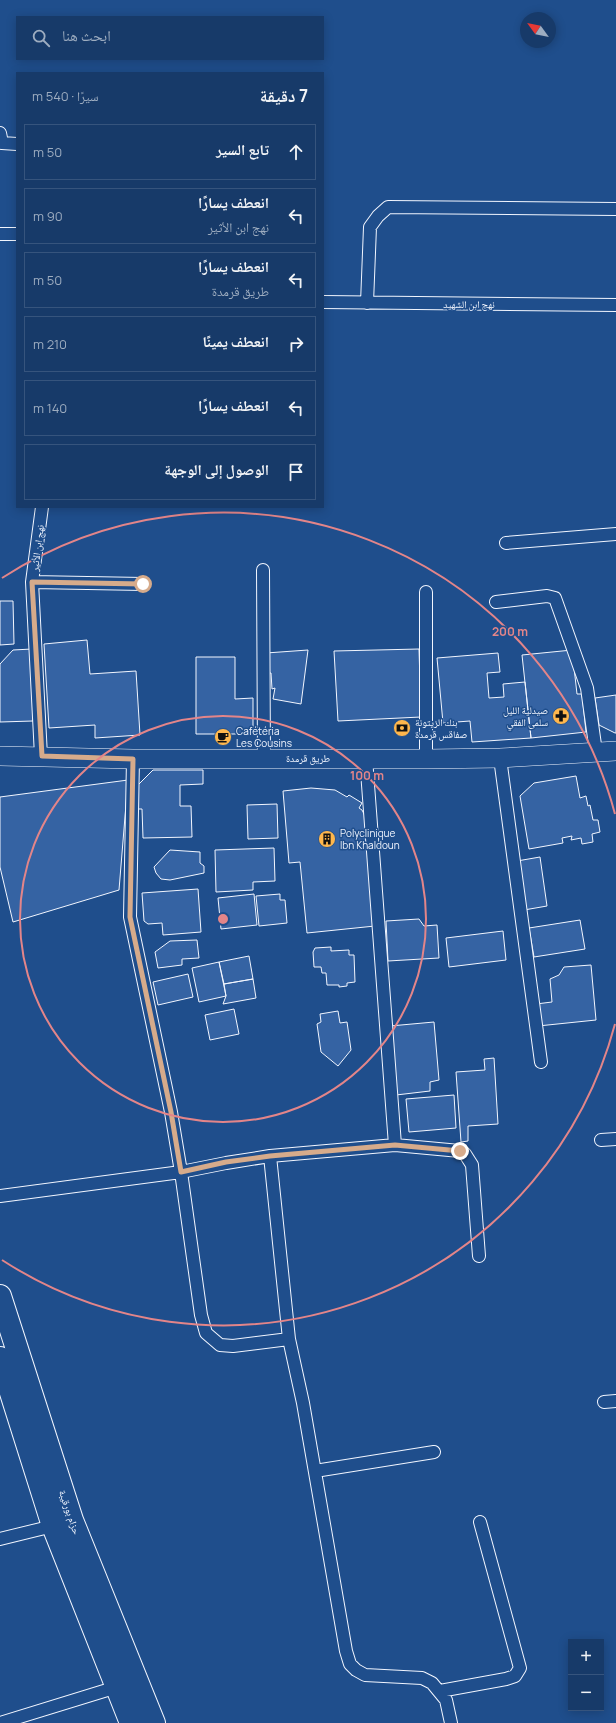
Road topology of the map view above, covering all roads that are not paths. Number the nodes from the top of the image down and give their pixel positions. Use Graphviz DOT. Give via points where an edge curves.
graph roads {
  1 [pos="1,140"];
  2 [pos="16,144"];
  3 [pos="616,209"];
  4 [pos="0,234"];
  5 [pos="16,234"];
  6 [pos="324,302"];
  7 [pos="367,303"];
  8 [pos="616,304"];
  9 [pos="42,508"];
  10 [pos="616,534"];
  11 [pos="506,543"];
  12 [pos="263,570"];
  13 [pos="32,582"];
  14 [pos="143,584"];
  15 [pos="426,592"];
  16 [pos="496,602"];
  17 [pos="616,751"];
  18 [pos="596,752"];
  19 [pos="0,756"];
  20 [pos="42,756"];
  21 [pos="264,758"];
  22 [pos="366,758"];
  23 [pos="500,758"];
  24 [pos="133,759"];
  25 [pos="426,759"];
  26 [pos="541,1062"];
  27 [pos="616,1139"];
  28 [pos="601,1140"];
  29 [pos="395,1145"];
  30 [pos="270,1156"];
  31 [pos="181,1172"];
  32 [pos="0,1196"];
  33 [pos="479,1256"];
  34 [pos="0,1296"];
  35 [pos="290,1339"];
  36 [pos="0,1358"];
  37 [pos="434,1452"];
  38 [pos="315,1471"];
  39 [pos="480,1522"];
  40 [pos="53,1526"];
  41 [pos="0,1539"];
  42 [pos="118,1687"];
  43 [pos="440,1691"];
  44 [pos="152,1717"];
  45 [pos="129,1718"];
  46 [pos="0,1723"];
  47 [pos="451,1723"];
  1 -- 2 [label="street"];
  3 -- 7 [label="street" via="388,207 370,227"];
  4 -- 5 [label="street"];
  6 -- 7 [label="street, نهج ابن الشهيد"];
  7 -- 8 [label="street, نهج ابن الشهيد"];
  9 -- 13 [label="street, نهج ابن الأثير"];
  10 -- 11 [label="street"];
  12 -- 21 [label="street"];
  13 -- 14 [label="street"];
  13 -- 20 [label="street, نهج ابن الأثير"];
  15 -- 25 [label="street"];
  16 -- 18 [label="street" via="547,596 555,598 587,688"];
  17 -- 18 [label="main road, طريق قرمدة"];
  18 -- 23 [label="main road, طريق قرمدة"];
  19 -- 20 [label="main road, طريق قرمدة"];
  20 -- 24 [label="main road, طريق قرمدة"];
  21 -- 22 [label="main road, طريق قرمدة"];
  21 -- 24 [label="main road, طريق قرمدة"];
  22 -- 25 [label="main road, طريق قرمدة"];
  22 -- 29 [label="street"];
  23 -- 25 [label="main road, طريق قرمدة"];
  23 -- 26 [label="street"];
  24 -- 31 [label="street" via="130,917"];
  27 -- 28 [label="street"];
  29 -- 30 [label="street"];
  29 -- 33 [label="street" via="451,1149 465,1154 472,1165"];
  30 -- 31 [label="street"];
  30 -- 35 [label="street"];
  31 -- 32 [label="street"];
  31 -- 35 [label="street" via="201,1315 206,1333 220,1345 232,1346"];
  34 -- 44 [label="highway, حزام بورقيبة" via="72,1520"];
  35 -- 38 [label="street"];
  36 -- 40 [label="highway, حزام بورقيبة"];
  37 -- 38 [label="street"];
  38 -- 43 [label="street" via="350,1664 365,1675 422,1678"];
  39 -- 43 [label="street" via="520,1668 516,1676"];
  40 -- 41 [label="street"];
  40 -- 42 [label="highway, حزام بورقيبة"];
  42 -- 45 [label="highway, حزام بورقيبة"];
  42 -- 46 [label="street"];
  43 -- 47 [label="street" via="446,1700"];
}
